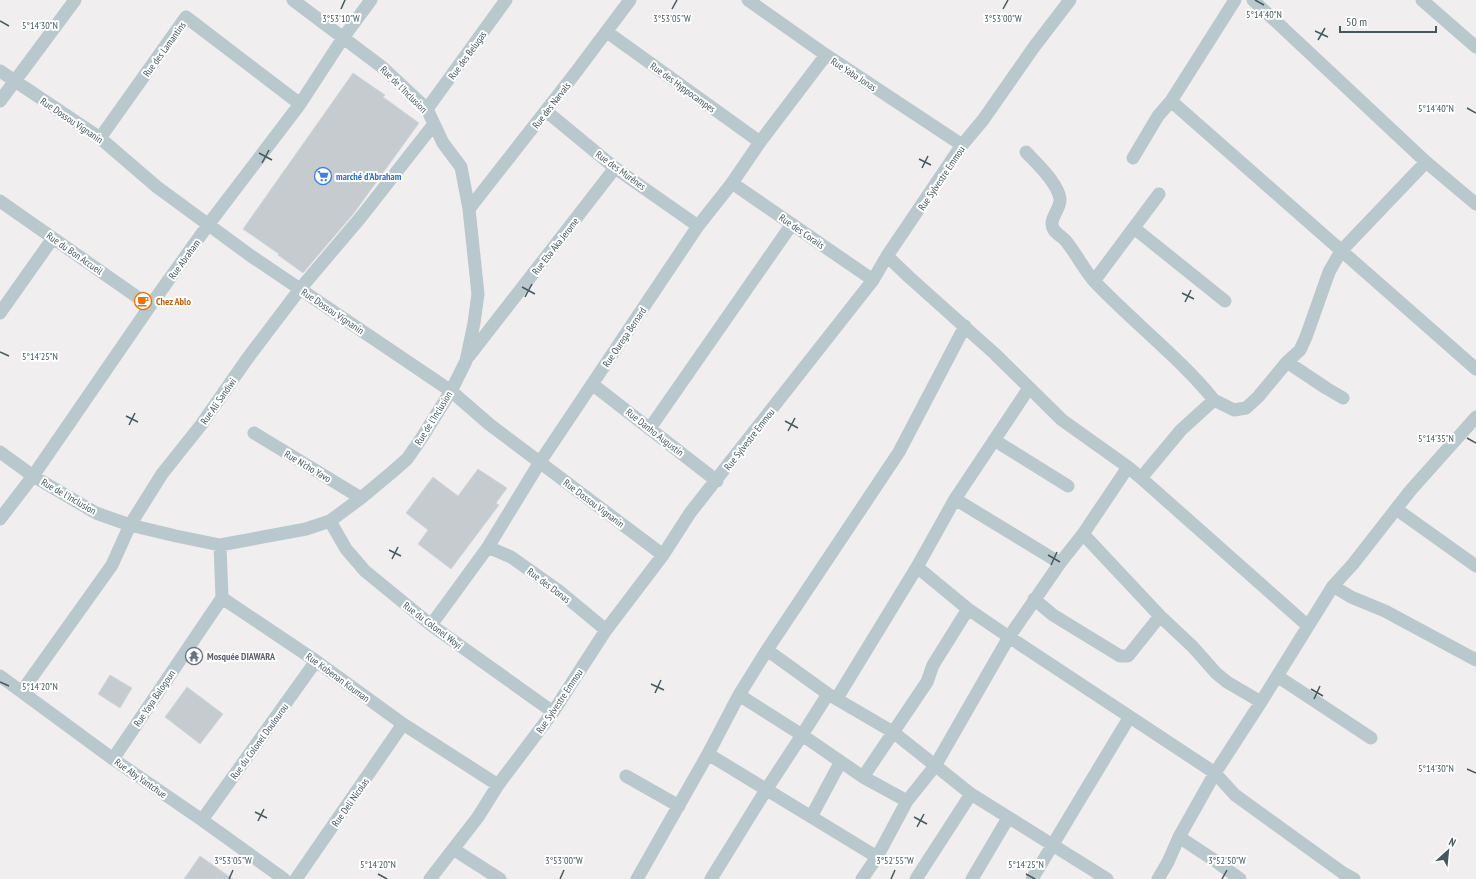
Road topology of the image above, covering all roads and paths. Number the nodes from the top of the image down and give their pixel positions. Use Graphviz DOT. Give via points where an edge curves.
graph roads {
  1 [pos="75,0"];
  2 [pos="293,0"];
  3 [pos="371,0"];
  4 [pos="506,0"];
  5 [pos="630,0"];
  6 [pos="748,0"];
  7 [pos="1070,0"];
  8 [pos="1235,0"];
  9 [pos="1253,0"];
  10 [pos="1422,0"];
  11 [pos="607,32"];
  12 [pos="343,38"];
  13 [pos="1476,47"];
  14 [pos="826,55"];
  15 [pos="0,71"];
  16 [pos="14,81"];
  17 [pos="0,101"];
  18 [pos="1171,101"];
  19 [pos="300,104"];
  20 [pos="427,110"];
  21 [pos="546,111"];
  22 [pos="434,124"];
  23 [pos="100,138"];
  24 [pos="760,142"];
  25 [pos="962,145"];
  26 [pos="1026,152"];
  27 [pos="1133,158"];
  28 [pos="1426,162"];
  29 [pos="615,168"];
  30 [pos="732,183"];
  31 [pos="1159,194"];
  32 [pos="0,201"];
  33 [pos="1476,204"];
  34 [pos="469,209"];
  35 [pos="792,224"];
  36 [pos="208,225"];
  37 [pos="698,226"];
  38 [pos="1134,228"];
  39 [pos="53,238"];
  40 [pos="1341,251"];
  41 [pos="887,256"];
  42 [pos="872,280"];
  43 [pos="1094,281"];
  44 [pos="300,289"];
  45 [pos="1225,301"];
  46 [pos="150,306"];
  47 [pos="0,313"];
  48 [pos="964,326"];
  49 [pos="466,361"];
  50 [pos="1287,362"];
  51 [pos="1476,369"];
  52 [pos="592,384"];
  53 [pos="1029,388"];
  54 [pos="451,391"];
  55 [pos="1343,398"];
  56 [pos="1214,400"];
  57 [pos="1476,417"];
  58 [pos="650,428"];
  59 [pos="254,433"];
  60 [pos="994,440"];
  61 [pos="0,452"];
  62 [pos="540,462"];
  63 [pos="1128,467"];
  64 [pos="33,476"];
  65 [pos="1141,478"];
  66 [pos="717,481"];
  67 [pos="1068,486"];
  68 [pos="361,498"];
  69 [pos="955,499"];
  70 [pos="1396,509"];
  71 [pos="0,519"];
  72 [pos="330,521"];
  73 [pos="130,525"];
  74 [pos="1083,534"];
  75 [pos="220,545"];
  76 [pos="488,547"];
  77 [pos="663,555"];
  78 [pos="1060,564"];
  79 [pos="1476,566"];
  80 [pos="917,568"];
  81 [pos="1333,586"];
  82 [pos="222,598"];
  83 [pos="1034,599"];
  84 [pos="968,609"];
  85 [pos="1160,616"];
  86 [pos="432,625"];
  87 [pos="1308,626"];
  88 [pos="606,630"];
  89 [pos="1009,638"];
  90 [pos="767,650"];
  91 [pos="1476,660"];
  92 [pos="316,661"];
  93 [pos="0,676"];
  94 [pos="1277,676"];
  95 [pos="22,691"];
  96 [pos="739,694"];
  97 [pos="832,696"];
  98 [pos="1261,702"];
  99 [pos="553,712"];
  100 [pos="1129,718"];
  101 [pos="403,724"];
  102 [pos="893,732"];
  103 [pos="802,735"];
  104 [pos="1371,738"];
  105 [pos="708,754"];
  106 [pos="113,758"];
  107 [pos="840,762"];
  108 [pos="935,766"];
  109 [pos="1215,773"];
  110 [pos="626,776"];
  111 [pos="862,777"];
  112 [pos="498,785"];
  113 [pos="766,790"];
  114 [pos="971,794"];
  115 [pos="907,801"];
  116 [pos="679,806"];
  117 [pos="811,817"];
  118 [pos="1008,818"];
  119 [pos="202,820"];
  120 [pos="1179,837"];
  121 [pos="1052,844"];
  122 [pos="453,849"];
  123 [pos="876,857"];
  124 [pos="284,879"];
  125 [pos="296,879"];
  126 [pos="430,879"];
  127 [pos="500,879"];
  128 [pos="637,879"];
  129 [pos="711,879"];
  130 [pos="862,879"];
  131 [pos="916,879"];
  132 [pos="972,879"];
  133 [pos="1032,879"];
  134 [pos="1107,879"];
  135 [pos="1158,879"];
  136 [pos="1240,879"];
  137 [pos="1354,879"];
  1 -- 16 [label="street"];
  2 -- 12 [label="street, Rue de l'Inclusion"];
  3 -- 12 [label="street, Rue Abraham"];
  4 -- 20 [label="street, Rue des Belugas"];
  5 -- 11 [label="street, Rue des Narvals"];
  6 -- 14 [label="street, Rue Yaba Jonas"];
  7 -- 25 [label="street, Rue Sylvestre Emmou"];
  8 -- 18 [label="street"];
  9 -- 28 [label="street"];
  10 -- 13 [label="street"];
  11 -- 21 [label="street, Rue des Narvals"];
  11 -- 24 [label="street, Rue des Hyppocampes"];
  12 -- 19 [label="street, Rue Abraham"];
  12 -- 20 [label="street, Rue de l'Inclusion" via="382,66"];
  14 -- 24 [label="street, Rue Ourega Bernard"];
  14 -- 25 [label="street, Rue Yaba Jonas"];
  15 -- 16 [label="street, Rue Dossou Vignanin"];
  16 -- 17 [label="street"];
  16 -- 23 [label="street, Rue Dossou Vignanin"];
  18 -- 27 [label="street" via="1158,116"];
  18 -- 40 [label="street"];
  19 -- 23 [label="street, Rue des Lamantins" via="186,17"];
  19 -- 36 [label="street, Rue Abraham"];
  20 -- 22 [label="street, Rue de l'Inclusion"];
  21 -- 29 [label="street, Rue des Murênes"];
  21 -- 34 [label="street, Rue des Narvals"];
  22 -- 34 [label="street, Rue de l'Inclusion" via="443,143 461,167"];
  22 -- 44 [label="street, Rue Ali Sandiwi"];
  23 -- 36 [label="street, Rue Dossou Vignanin" via="157,187"];
  24 -- 30 [label="street, Rue Ourega Bernard"];
  25 -- 41 [label="street, Rue Sylvestre Emmou"];
  26 -- 43 [label="street" via="1046,174 1060,199 1052,226"];
  28 -- 33 [label="street"];
  28 -- 40 [label="street"];
  29 -- 37 [label="street, Rue des Murênes"];
  29 -- 49 [label="street, Rue Eba Aka Jerome"];
  30 -- 35 [label="street, Rue des Corails"];
  30 -- 37 [label="street, Rue Ourega Bernard"];
  31 -- 38 [label="street"];
  32 -- 39 [label="street, Rue du Bon Accueil"];
  34 -- 49 [label="street, Rue de l'Inclusion" via="478,294"];
  35 -- 42 [label="street, Rue des Corails"];
  35 -- 58 [label="street"];
  36 -- 44 [label="street, Rue Dossou Vignanin"];
  36 -- 46 [label="street, Rue Abraham"];
  37 -- 52 [label="street, Rue Ourega Bernard"];
  38 -- 43 [label="street"];
  38 -- 45 [label="street"];
  39 -- 46 [label="street, Rue du Bon Accueil"];
  39 -- 47 [label="street"];
  40 -- 50 [label="street" via="1329,272 1300,350"];
  40 -- 51 [label="street"];
  41 -- 42 [label="street, Rue Sylvestre Emmou"];
  41 -- 48 [label="street"];
  42 -- 66 [label="street, Rue Sylvestre Emmou"];
  43 -- 56 [label="street" via="1195,378"];
  44 -- 54 [label="street, Rue Dossou Vignanin"];
  44 -- 73 [label="street, Rue Ali Sandiwi" via="162,474"];
  46 -- 64 [label="street, Rue Abraham"];
  48 -- 53 [label="street"];
  48 -- 90 [label="street" via="899,452"];
  49 -- 54 [label="street, Rue de l'Inclusion"];
  50 -- 55 [label="street"];
  50 -- 56 [label="street" via="1246,408 1234,410"];
  52 -- 58 [label="street, Rue Danho Augustin"];
  52 -- 62 [label="street, Rue Ourega Bernard"];
  53 -- 60 [label="street"];
  53 -- 63 [label="street" via="1062,420"];
  54 -- 62 [label="street, Rue Dossou Vignanin" via="489,424"];
  54 -- 68 [label="street, Rue de l'Inclusion" via="407,459"];
  56 -- 65 [label="street" via="1181,430"];
  57 -- 70 [label="street"];
  58 -- 66 [label="street, Rue Danho Augustin"];
  59 -- 68 [label="street, Rue N'cho Yavo"];
  60 -- 67 [label="street"];
  60 -- 69 [label="street"];
  61 -- 64 [label="street, Rue de l'Inclusion"];
  62 -- 76 [label="street, Rue Ourega Bernard"];
  62 -- 77 [label="street, Rue Dossou Vignanin"];
  63 -- 65 [label="street"];
  63 -- 74 [label="street"];
  64 -- 71 [label="street, Rue Abraham"];
  64 -- 73 [label="street, Rue de l'Inclusion" via="96,512"];
  65 -- 87 [label="street"];
  66 -- 77 [label="street, Rue Sylvestre Emmou" via="690,513"];
  68 -- 72 [label="street, Rue de l'Inclusion"];
  69 -- 78 [label="street"];
  69 -- 80 [label="street"];
  70 -- 79 [label="street"];
  70 -- 81 [label="street"];
  72 -- 75 [label="street, Rue de l'Inclusion" via="306,529"];
  72 -- 86 [label="street, Rue du Colonel Woyi" via="364,571"];
  73 -- 75 [label="street, Rue de l'Inclusion"];
  73 -- 95 [label="street, Rue Ali Sandiwi" via="112,564"];
  74 -- 78 [label="street"];
  74 -- 85 [label="street"];
  75 -- 82 [label="street"];
  76 -- 86 [label="street, Rue Ourega Bernard"];
  76 -- 88 [label="street, Rue des Donas" via="512,556 560,591"];
  77 -- 88 [label="street, Rue Sylvestre Emmou"];
  78 -- 83 [label="street"];
  80 -- 84 [label="street"];
  80 -- 97 [label="street"];
  81 -- 87 [label="street"];
  81 -- 91 [label="street" via="1386,611"];
  82 -- 92 [label="street, Rue Kobenan Kouman"];
  82 -- 106 [label="street, Rue Yaya Balogoun"];
  83 -- 85 [label="street" via="1060,619 1120,656 1128,656"];
  83 -- 89 [label="street"];
  84 -- 89 [label="street"];
  84 -- 102 [label="street" via="933,665 927,682"];
  85 -- 98 [label="street" via="1216,673"];
  86 -- 99 [label="street, Rue du Colonel Woyi"];
  87 -- 94 [label="street"];
  88 -- 99 [label="street, Rue Sylvestre Emmou"];
  89 -- 100 [label="street"];
  89 -- 108 [label="street"];
  90 -- 96 [label="street"];
  90 -- 97 [label="street"];
  92 -- 101 [label="street, Rue Kobenan Kouman"];
  92 -- 119 [label="street, Rue du Colonel Doulourou"];
  93 -- 95 [label="street, Rue Aby Yantchue"];
  94 -- 98 [label="street"];
  94 -- 104 [label="street"];
  95 -- 106 [label="street, Rue Aby Yantchue"];
  96 -- 103 [label="street"];
  96 -- 105 [label="street"];
  97 -- 102 [label="street"];
  97 -- 103 [label="street"];
  98 -- 109 [label="street"];
  99 -- 112 [label="street, Rue Sylvestre Emmou"];
  100 -- 109 [label="street"];
  100 -- 121 [label="street"];
  101 -- 112 [label="street, Rue Kobenan Kouman"];
  101 -- 125 [label="street, Rue Deli Nicolas"];
  102 -- 108 [label="street"];
  102 -- 111 [label="street"];
  103 -- 107 [label="street"];
  103 -- 113 [label="street"];
  105 -- 113 [label="street"];
  105 -- 116 [label="street"];
  106 -- 119 [label="street, Rue Aby Yantchue"];
  107 -- 111 [label="street"];
  107 -- 117 [label="street"];
  108 -- 114 [label="street"];
  108 -- 115 [label="street"];
  109 -- 120 [label="street"];
  109 -- 137 [label="street" via="1235,795"];
  110 -- 116 [label="street"];
  111 -- 115 [label="street"];
  112 -- 122 [label="street, Rue Sylvestre Emmou" via="478,817"];
  113 -- 117 [label="street"];
  113 -- 129 [label="street"];
  114 -- 118 [label="street"];
  114 -- 131 [label="street"];
  115 -- 123 [label="street"];
  116 -- 128 [label="street"];
  117 -- 123 [label="street"];
  118 -- 121 [label="street"];
  118 -- 132 [label="street"];
  119 -- 124 [label="street, Rue Aby Yantchue"];
  120 -- 135 [label="street"];
  120 -- 136 [label="street"];
  121 -- 133 [label="street"];
  121 -- 134 [label="street"];
  122 -- 126 [label="street, Rue Sylvestre Emmou"];
  122 -- 127 [label="street"];
  123 -- 130 [label="street"];
}
